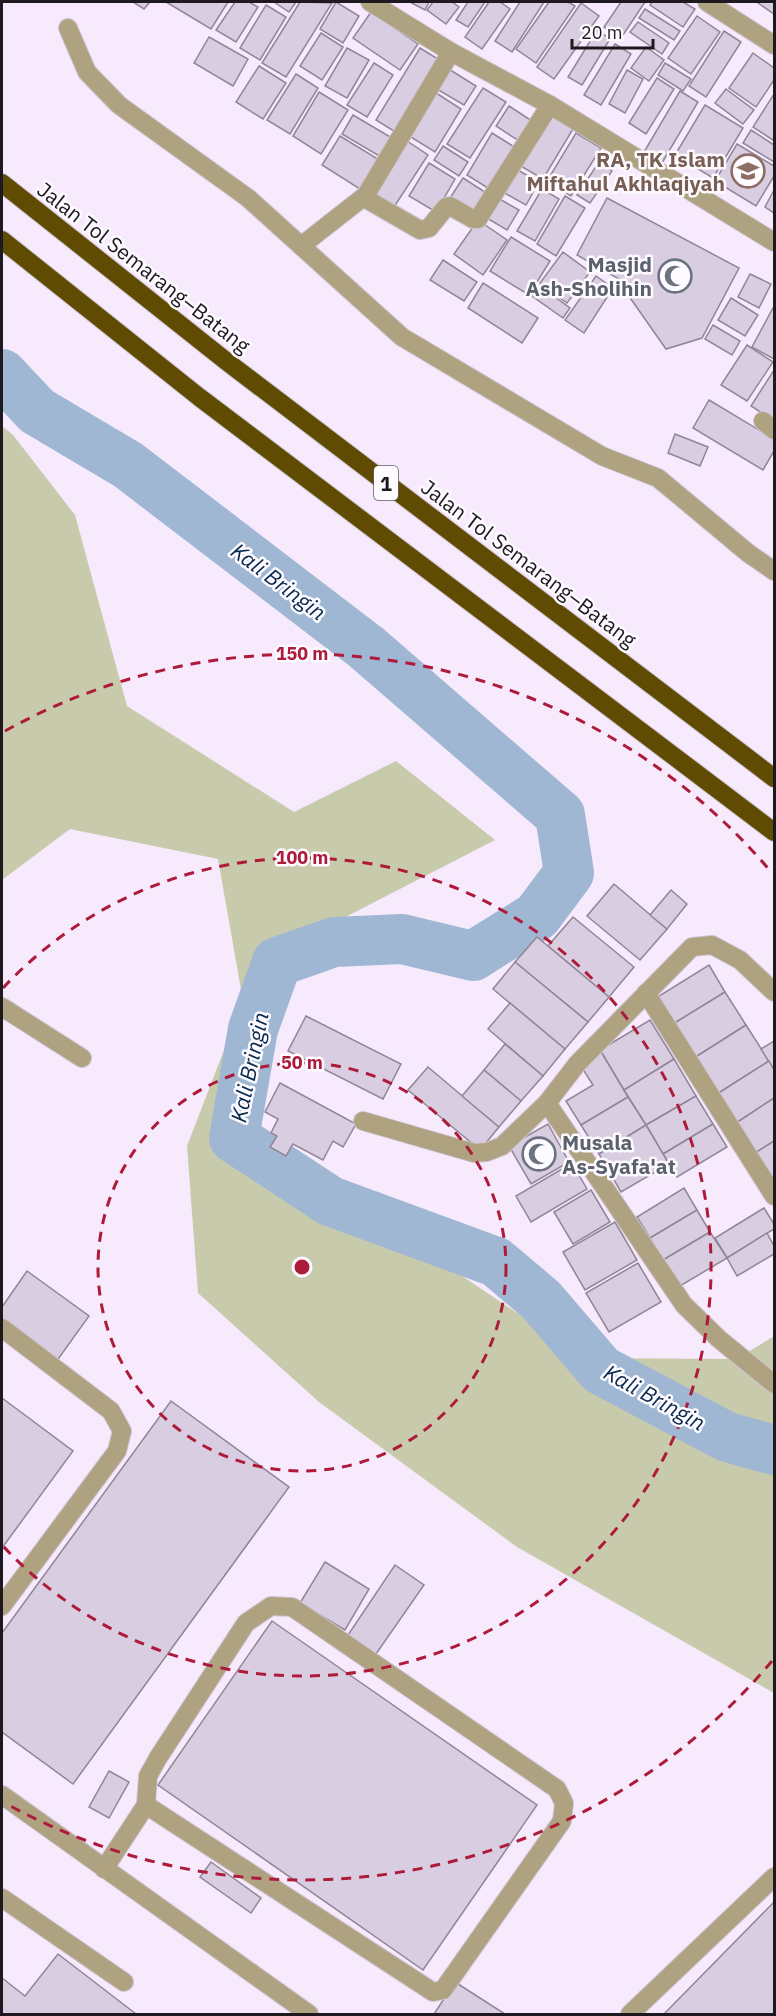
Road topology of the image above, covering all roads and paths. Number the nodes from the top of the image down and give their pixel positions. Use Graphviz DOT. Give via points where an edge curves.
graph roads {
  1 [pos="370,2"];
  2 [pos="707,2"];
  3 [pos="68,28"];
  4 [pos="774,45"];
  5 [pos="451,52"];
  6 [pos="550,105"];
  7 [pos="2,183"];
  8 [pos="366,195"];
  9 [pos="2,240"];
  10 [pos="774,242"];
  11 [pos="301,246"];
  12 [pos="774,571"];
  13 [pos="774,778"];
  14 [pos="774,832"];
  15 [pos="774,992"];
  16 [pos="646,993"];
  17 [pos="2,1007"];
  18 [pos="82,1059"];
  19 [pos="547,1103"];
  20 [pos="363,1120"];
  21 [pos="774,1196"];
  22 [pos="2,1328"];
  23 [pos="774,1384"];
  24 [pos="2,1606"];
  25 [pos="3,1798"];
  26 [pos="146,1805"];
  27 [pos="104,1869"];
  28 [pos="774,1877"];
  29 [pos="2,1898"];
  30 [pos="124,1982"];
  31 [pos="309,2014"];
  32 [pos="630,2014"];
  1 -- 5 [label="street"];
  2 -- 4 [label="street"];
  3 -- 11 [label="street" via="87,72 119,105 248,198"];
  5 -- 6 [label="street"];
  5 -- 8 [label="street"];
  6 -- 8 [label="street" via="478,219 450,206 429,228 420,230 368,200"];
  6 -- 10 [label="street"];
  7 -- 13 [label="highway, Jalan Tol Semarang–Batang / 1" via="226,362"];
  8 -- 11 [label="street"];
  9 -- 14 [label="highway, 1" via="199,398"];
  11 -- 12 [label="street" via="402,337 602,456 658,478"];
  15 -- 16 [label="street" via="740,960 712,945 692,947"];
  16 -- 19 [label="street" via="577,1065"];
  16 -- 21 [label="street"];
  17 -- 18 [label="street"];
  19 -- 20 [label="street" via="502,1146 487,1152 474,1153"];
  19 -- 23 [label="street" via="684,1305"];
  22 -- 24 [label="street" via="111,1411 122,1431 117,1451"];
  25 -- 27 [label="street"];
  26 -- 26 [label="street" via="148,1776 158,1758 246,1623 271,1606 292,1607 556,1789 564,1803 562,1821 443,1990 433,1992"];
  26 -- 27 [label="street"];
  27 -- 31 [label="street"];
  28 -- 32 [label="street"];
  29 -- 30 [label="street"];
}
